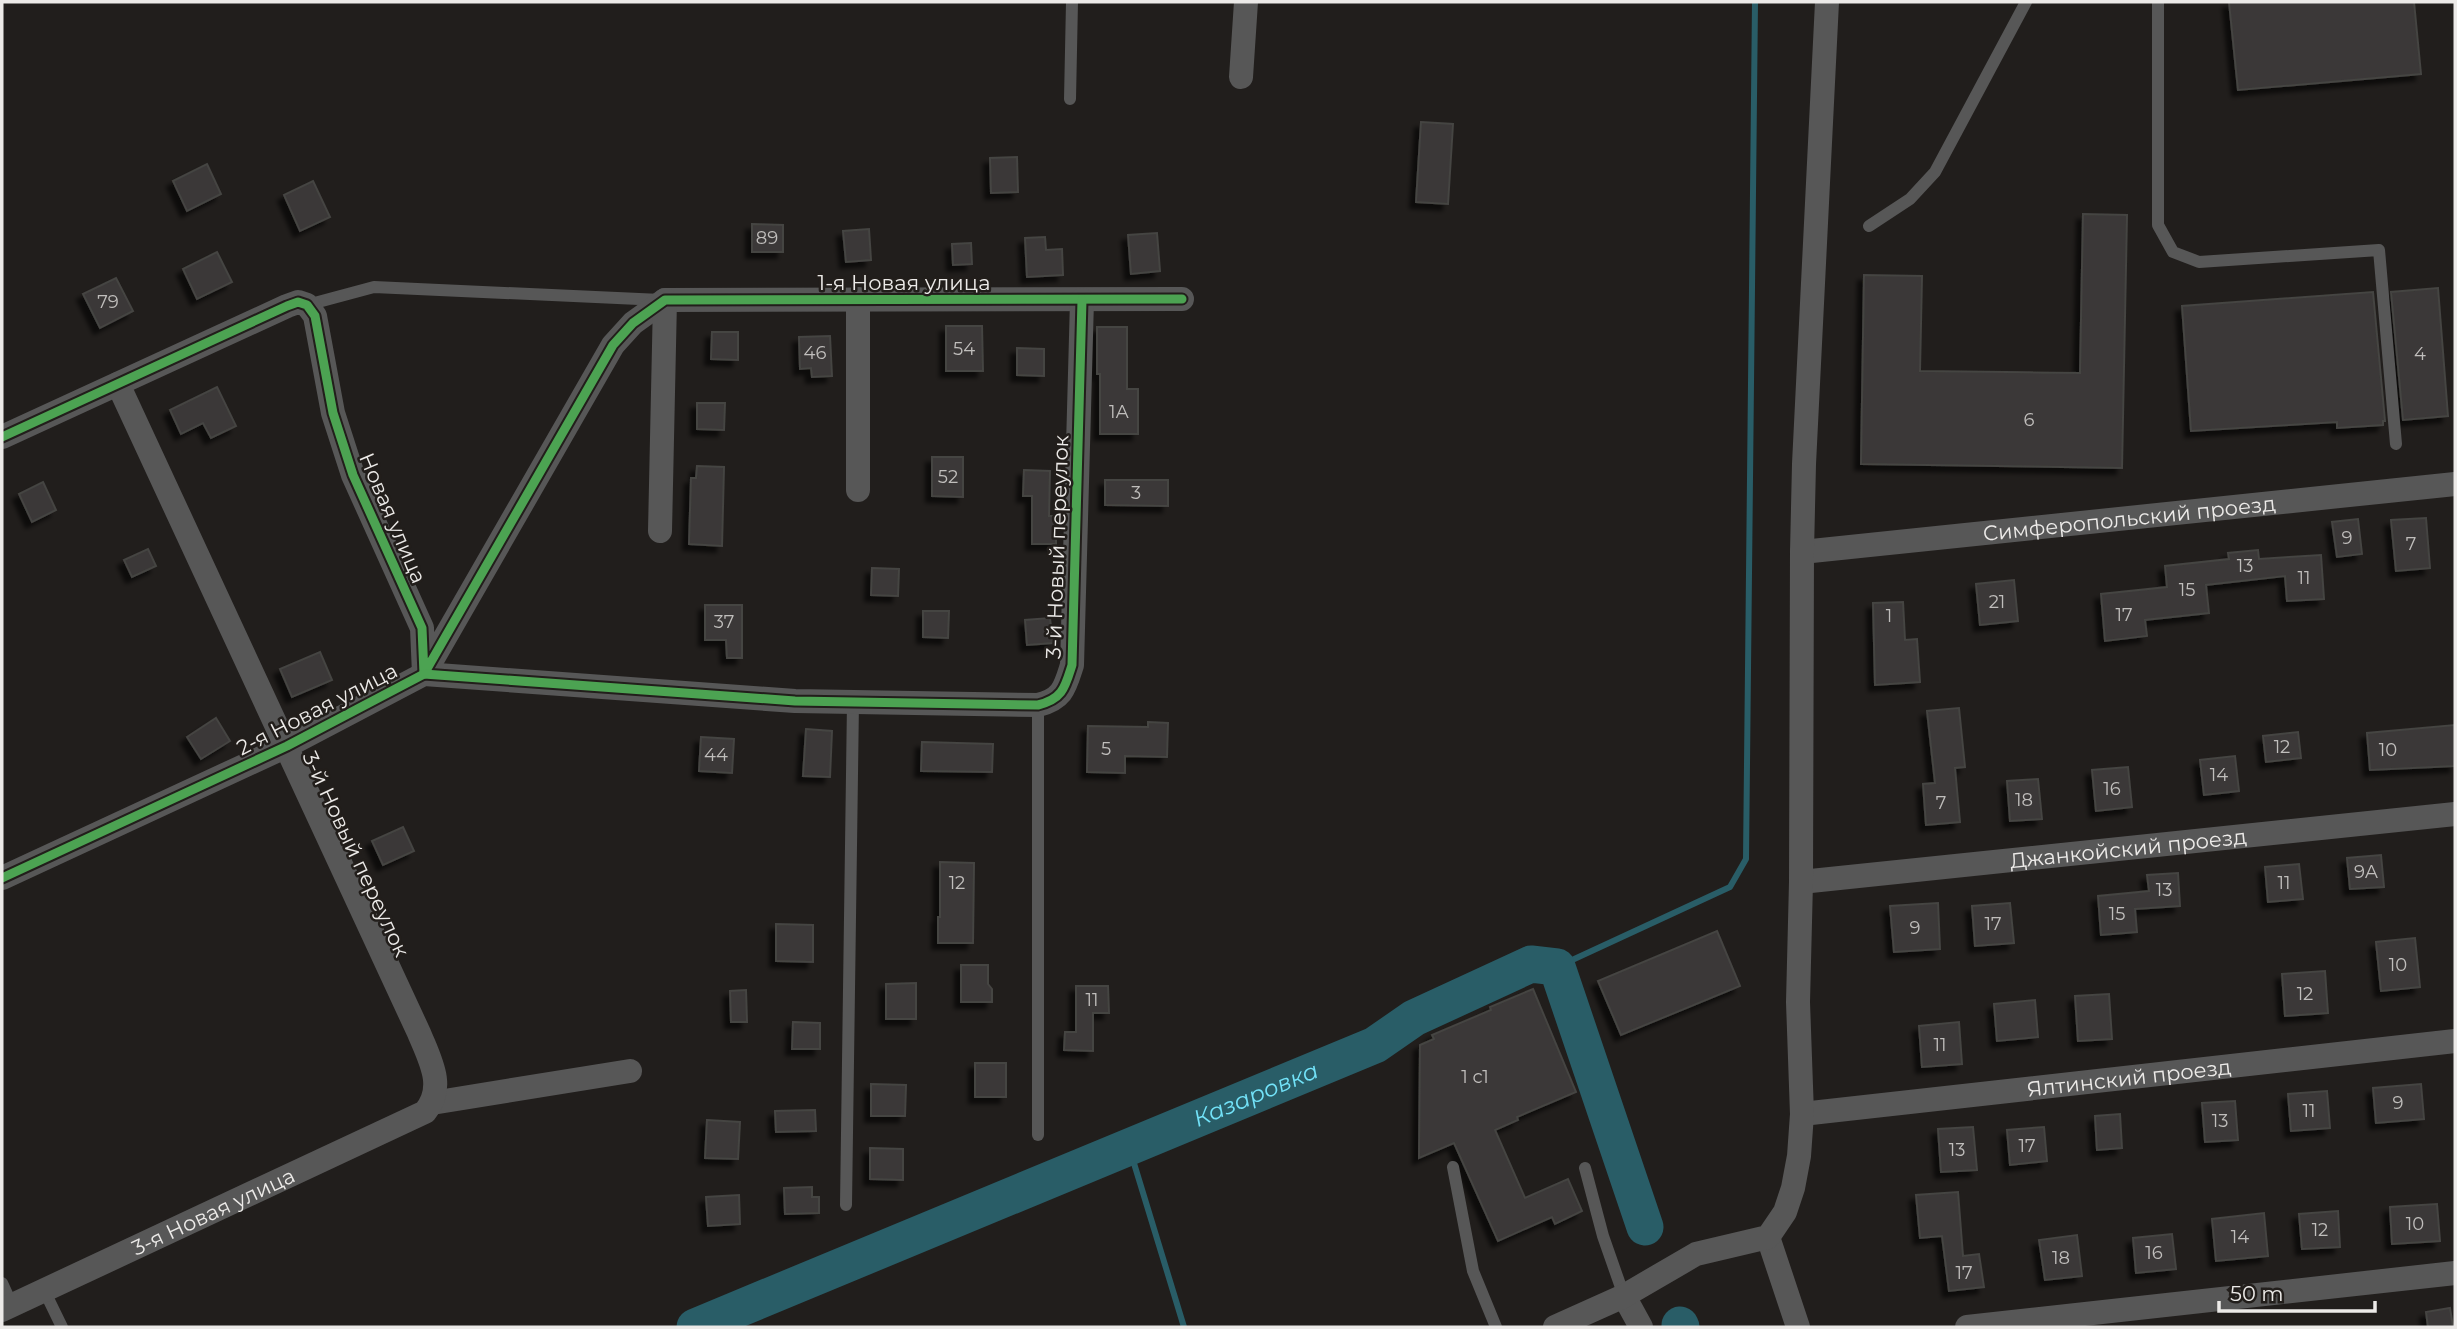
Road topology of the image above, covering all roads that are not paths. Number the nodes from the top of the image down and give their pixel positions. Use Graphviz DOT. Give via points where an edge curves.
graph roads {
  1 [pos="1072,2"];
  2 [pos="1246,2"];
  3 [pos="1827,2"];
  4 [pos="2026,2"];
  5 [pos="2158,2"];
  6 [pos="1241,77"];
  7 [pos="1070,99"];
  8 [pos="1869,226"];
  9 [pos="858,299"];
  10 [pos="1182,299"];
  11 [pos="665,300"];
  12 [pos="1082,300"];
  13 [pos="307,305"];
  14 [pos="118,384"];
  15 [pos="2,437"];
  16 [pos="2396,444"];
  17 [pos="2455,484"];
  18 [pos="858,490"];
  19 [pos="660,531"];
  20 [pos="1802,551"];
  21 [pos="424,674"];
  22 [pos="853,702"];
  23 [pos="1038,705"];
  24 [pos="287,746"];
  25 [pos="2455,814"];
  26 [pos="2,878"];
  27 [pos="1801,883"];
  28 [pos="2455,1041"];
  29 [pos="630,1071"];
  30 [pos="428,1107"];
  31 [pos="1802,1114"];
  32 [pos="1038,1135"];
  33 [pos="1453,1167"];
  34 [pos="1586,1168"];
  35 [pos="846,1205"];
  36 [pos="1768,1237"];
  37 [pos="2455,1273"];
  38 [pos="44,1290"];
  39 [pos="1624,1296"];
  40 [pos="5,1299"];
  41 [pos="62,1327"];
  42 [pos="1496,1327"];
  43 [pos="1555,1327"];
  44 [pos="1641,1327"];
  45 [pos="1798,1327"];
  46 [pos="1967,1327"];
  1 -- 7 [label="lane"];
  2 -- 6 [label="street"];
  3 -- 20 [label="street"];
  4 -- 8 [label="lane" via="1935,172 1910,199"];
  5 -- 16 [label="lane" via="2158,225 2173,252 2199,262 2379,250"];
  9 -- 11 [label="street, 1-я Новая улица"];
  9 -- 12 [label="street, 1-я Новая улица"];
  9 -- 18 [label="street"];
  10 -- 12 [label="street, 1-я Новая улица"];
  11 -- 13 [label="lane" via="374,287"];
  11 -- 19 [label="street"];
  11 -- 21 [label="street" via="633,323 613,345"];
  12 -- 23 [label="street, 3-й Новый переулок" via="1072,665 1061,693"];
  13 -- 14 [label="street" via="286,306"];
  13 -- 21 [label="street, Новая улица" via="315,316 333,413 353,475 422,628"];
  14 -- 15 [label="street"];
  14 -- 24 [label="street, 3-й Новый переулок"];
  17 -- 20 [label="street, Симферопольский проезд"];
  20 -- 27 [label="street"];
  21 -- 22 [label="street, 2-я Новая улица"];
  21 -- 24 [label="street, 2-я Новая улица"];
  22 -- 23 [label="street"];
  22 -- 35 [label="lane"];
  23 -- 32 [label="lane"];
  24 -- 26 [label="street, 2-я Новая улица"];
  24 -- 30 [label="street, 3-й Новый переулок" via="432,1065 436,1091"];
  25 -- 27 [label="street, Джанкойский проезд"];
  27 -- 31 [label="street" via="1798,1002"];
  28 -- 31 [label="street, Ялтинский проезд"];
  29 -- 30 [label="street, 3-я Новая улица"];
  30 -- 38 [label="street, 3-я Новая улица"];
  31 -- 36 [label="street" via="1793,1188"];
  33 -- 42 [label="lane" via="1473,1271"];
  34 -- 39 [label="lane"];
  36 -- 39 [label="street" via="1696,1254"];
  36 -- 45 [label="street"];
  37 -- 46 [label="street"];
  38 -- 40 [label="street, 3-я Новая улица"];
  38 -- 41 [label="lane"];
  39 -- 43 [label="street"];
  39 -- 44 [label="street"];
}
